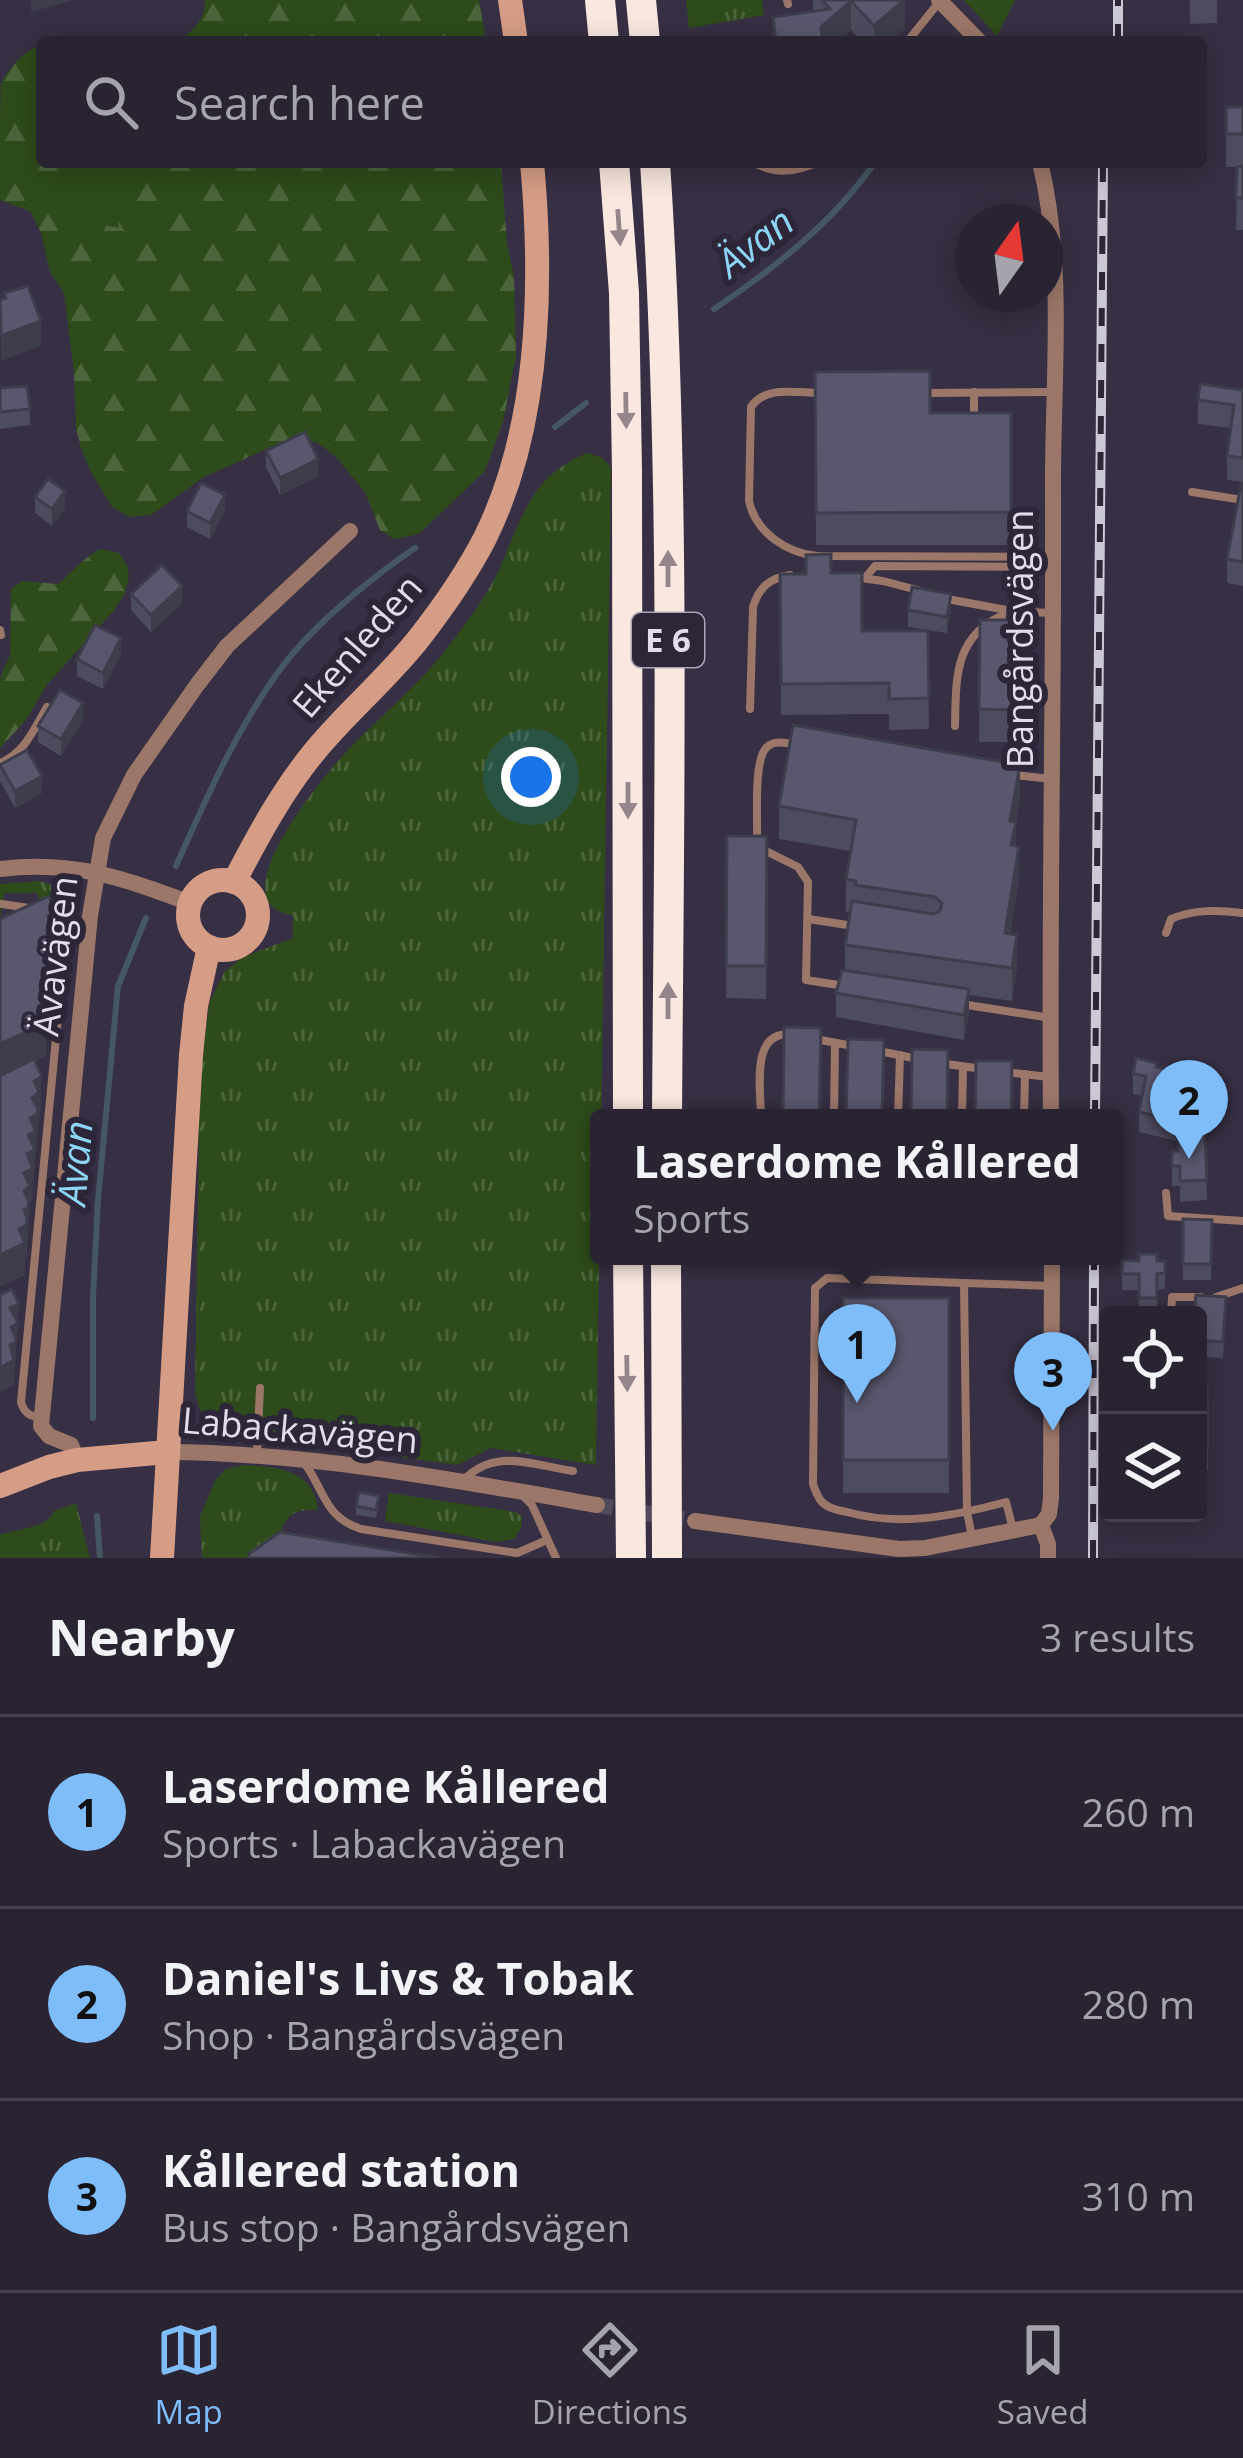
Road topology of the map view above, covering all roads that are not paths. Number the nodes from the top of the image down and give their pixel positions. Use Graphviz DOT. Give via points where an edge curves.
graph roads {
  1 [pos="510,0"];
  2 [pos="600,0"];
  3 [pos="641,0"];
  4 [pos="939,1"];
  5 [pos="515,36"];
  6 [pos="603,36"];
  7 [pos="644,36"];
  8 [pos="912,36"];
  9 [pos="974,36"];
  10 [pos="532,168"];
  11 [pos="614,168"];
  12 [pos="655,168"];
  13 [pos="766,168"];
  14 [pos="804,168"];
  15 [pos="1041,168"];
  16 [pos="974,392"];
  17 [pos="1055,392"];
  18 [pos="836,393"];
  19 [pos="905,393"];
  20 [pos="974,427"];
  21 [pos="1192,492"];
  22 [pos="1243,500"];
  23 [pos="350,531"];
  24 [pos="1053,562"];
  25 [pos="811,575"];
  26 [pos="848,577"];
  27 [pos="865,578"];
  28 [pos="1012,611"];
  29 [pos="1052,614"];
  30 [pos="47,707"];
  31 [pos="750,710"];
  32 [pos="956,726"];
  33 [pos="802,746"];
  34 [pos="0,764"];
  35 [pos="1010,775"];
  36 [pos="1054,779"];
  37 [pos="0,868"];
  38 [pos="97,871"];
  39 [pos="234,882"];
  40 [pos="1175,902"];
  41 [pos="190,903"];
  42 [pos="2,904"];
  43 [pos="46,910"];
  44 [pos="1243,913"];
  45 [pos="1178,915"];
  46 [pos="808,919"];
  47 [pos="871,928"];
  48 [pos="1166,933"];
  49 [pos="208,947"];
  50 [pos="851,987"];
  51 [pos="941,1001"];
  52 [pos="1051,1018"];
  53 [pos="835,1043"];
  54 [pos="899,1055"];
  55 [pos="963,1067"];
  56 [pos="1025,1074"];
  57 [pos="1051,1077"];
  58 [pos="628,1109"];
  59 [pos="668,1109"];
  60 [pos="761,1109"];
  61 [pos="834,1109"];
  62 [pos="898,1109"];
  63 [pos="962,1109"];
  64 [pos="1024,1109"];
  65 [pos="1051,1109"];
  66 [pos="1166,1193"];
  67 [pos="1243,1221"];
  68 [pos="628,1265"];
  69 [pos="666,1265"];
  70 [pos="1052,1265"];
  71 [pos="964,1282"];
  72 [pos="1052,1286"];
  73 [pos="1243,1288"];
  74 [pos="1172,1306"];
  75 [pos="260,1388"];
  76 [pos="166,1452"];
  77 [pos="256,1455"];
  78 [pos="77,1460"];
  79 [pos="301,1460"];
  80 [pos="573,1471"];
  81 [pos="461,1483"];
  82 [pos="0,1486"];
  83 [pos="519,1492"];
  84 [pos="596,1505"];
  85 [pos="967,1512"];
  86 [pos="694,1521"];
  87 [pos="1041,1525"];
  88 [pos="1013,1531"];
  89 [pos="973,1539"];
  90 [pos="547,1540"];
  91 [pos="162,1558"];
  92 [pos="556,1558"];
  93 [pos="631,1558"];
  94 [pos="667,1558"];
  95 [pos="1048,1558"];
  1 -- 5 [label="street"];
  2 -- 6 [label="highway"];
  3 -- 7 [label="highway"];
  4 -- 8 [label="lane"];
  4 -- 9 [label="street"];
  10 -- 39 [label="street, Ekenleden" via="538,286 531,362 515,449 486,534 419,638 292,781"];
  11 -- 58 [label="highway, E 6, one-way" via="627,449"];
  59 -- 12 [label="highway, E 6, one-way" via="668,470"];
  13 -- 14 [label="lane"];
  15 -- 17 [label="street, Bangårdsvägen" via="1053,232"];
  16 -- 17 [label="lane"];
  16 -- 19 [label="lane"];
  16 -- 20 [label="lane"];
  17 -- 24 [label="street, Bangårdsvägen"];
  18 -- 24 [label="lane" via="766,393 751,407 752,512 782,545 818,556"];
  21 -- 22 [label="lane"];
  23 -- 38 [label="street, Ävavägen" via="196,685 114,812"];
  24 -- 27 [label="lane" via="875,566"];
  24 -- 29 [label="street, Bangårdsvägen"];
  25 -- 31 [label="lane" via="768,581 756,596"];
  26 -- 27 [label="lane"];
  27 -- 28 [label="lane"];
  28 -- 29 [label="lane"];
  28 -- 32 [label="lane" via="989,620 964,650"];
  29 -- 36 [label="street, Bangårdsvägen"];
  30 -- 34 [label="lane" via="16,755"];
  33 -- 46 [label="lane" via="779,742 762,752 757,839 808,882"];
  35 -- 36 [label="lane"];
  36 -- 52 [label="street, Bangårdsvägen"];
  37 -- 38 [label="street"];
  38 -- 41 [label="street"];
  38 -- 78 [label="street, Ävavägen" via="42,1417 43,1431 71,1445"];
  39 -- 41 [label="street" via="212,882"];
  39 -- 49 [label="street" via="251,894 256,925 238,946"];
  40 -- 45 [label="lane"];
  41 -- 49 [label="street" via="190,928"];
  42 -- 43 [label="lane"];
  44 -- 45 [label="lane"];
  45 -- 48 [label="lane"];
  46 -- 47 [label="lane"];
  46 -- 50 [label="lane" via="806,980"];
  49 -- 76 [label="street" via="191,1055"];
  51 -- 52 [label="lane"];
  52 -- 57 [label="street, Bangårdsvägen"];
  53 -- 54 [label="lane"];
  53 -- 60 [label="lane" via="782,1033 766,1043"];
  53 -- 61 [label="lane"];
  54 -- 55 [label="lane"];
  54 -- 62 [label="lane"];
  55 -- 56 [label="lane"];
  55 -- 63 [label="lane"];
  56 -- 57 [label="lane"];
  56 -- 64 [label="lane"];
  57 -- 65 [label="street, Bangårdsvägen"];
  66 -- 67 [label="lane" via="1168,1216"];
  68 -- 93 [label="highway, one-way"];
  69 -- 94 [label="highway"];
  70 -- 72 [label="street"];
  71 -- 72 [label="lane"];
  71 -- 85 [label="lane"];
  71 -- 85 [label="lane" via="827,1278 814,1288 813,1484 830,1508 859,1515 915,1520"];
  72 -- 87 [label="street" via="1052,1498"];
  73 -- 74 [label="lane" via="1222,1297 1172,1297"];
  75 -- 77 [label="lane"];
  76 -- 77 [label="street, Labackavägen"];
  76 -- 78 [label="street, Labackavägen"];
  76 -- 91 [label="street"];
  77 -- 79 [label="street, Labackavägen"];
  78 -- 82 [label="street, Labackavägen"];
  79 -- 81 [label="street, Labackavägen"];
  79 -- 90 [label="lane" via="331,1511 361,1529 517,1553"];
  80 -- 81 [label="lane" via="497,1460"];
  81 -- 83 [label="street, Labackavägen"];
  83 -- 84 [label="street, Labackavägen"];
  83 -- 90 [label="lane"];
  85 -- 88 [label="lane" via="1006,1502"];
  85 -- 89 [label="lane"];
  86 -- 89 [label="street" via="898,1550"];
  87 -- 88 [label="street"];
  87 -- 95 [label="street"];
  88 -- 89 [label="street"];
  90 -- 92 [label="lane"];
}
